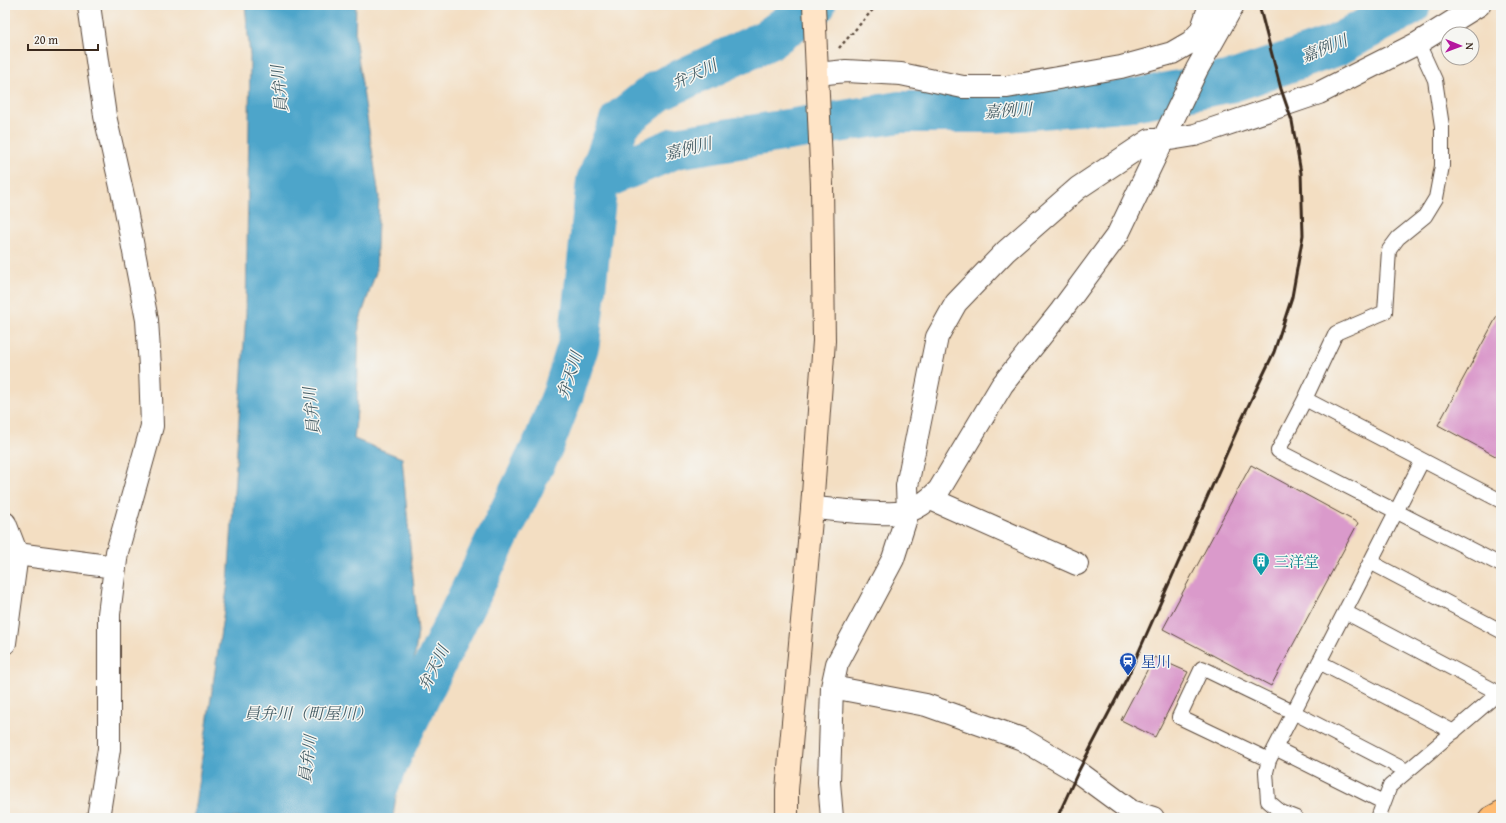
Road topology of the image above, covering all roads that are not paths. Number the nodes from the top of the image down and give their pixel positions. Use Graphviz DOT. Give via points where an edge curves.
graph roads {
  1 [pos="89,5"];
  2 [pos="814,5"];
  3 [pos="1210,5"];
  4 [pos="1233,5"];
  5 [pos="1479,5"];
  6 [pos="1207,35"];
  7 [pos="1418,42"];
  8 [pos="817,74"];
  9 [pos="1168,131"];
  10 [pos="1305,399"];
  11 [pos="1422,460"];
  12 [pos="931,499"];
  13 [pos="1501,501"];
  14 [pos="812,508"];
  15 [pos="908,512"];
  16 [pos="1396,512"];
  17 [pos="5,523"];
  18 [pos="17,554"];
  19 [pos="1370,562"];
  20 [pos="1077,564"];
  21 [pos="1501,566"];
  22 [pos="115,567"];
  23 [pos="1345,612"];
  24 [pos="1501,631"];
  25 [pos="5,643"];
  26 [pos="1319,662"];
  27 [pos="832,687"];
  28 [pos="1500,692"];
  29 [pos="1293,712"];
  30 [pos="1454,732"];
  31 [pos="1272,754"];
  32 [pos="1407,772"];
  33 [pos="1383,802"];
  34 [pos="1501,812"];
  35 [pos="98,818"];
  36 [pos="787,818"];
  37 [pos="832,818"];
  38 [pos="1153,818"];
  39 [pos="1296,818"];
  40 [pos="1378,818"];
  41 [pos="1490,818"];
  1 -- 22 [label="street" via="105,116 147,320 150,367 152,426"];
  2 -- 8 [label="street"];
  3 -- 6 [label="street"];
  4 -- 6 [label="street"];
  5 -- 7 [label="street"];
  6 -- 8 [label="street" via="1172,53 1149,60 1007,87 963,87 893,74 846,71"];
  6 -- 9 [label="street" via="1197,69"];
  7 -- 9 [label="street" via="1319,93 1195,135"];
  7 -- 10 [label="lane" via="1435,80 1442,126 1442,166 1436,198 1425,216 1398,238 1389,250 1385,312 1336,334"];
  8 -- 14 [label="street" via="822,184 824,341"];
  9 -- 12 [label="street" via="1118,234 1002,385 939,490"];
  9 -- 15 [label="street" via="1150,140 1078,188 1006,251 956,303 937,337 907,486"];
  10 -- 11 [label="lane"];
  10 -- 16 [label="lane" via="1278,451"];
  11 -- 13 [label="lane"];
  11 -- 16 [label="lane"];
  12 -- 15 [label="street"];
  12 -- 20 [label="street"];
  14 -- 15 [label="street"];
  14 -- 36 [label="street" via="787,790"];
  15 -- 27 [label="street" via="894,559 837,664"];
  16 -- 19 [label="lane"];
  16 -- 21 [label="lane"];
  17 -- 18 [label="street"];
  18 -- 22 [label="street"];
  18 -- 25 [label="street"];
  19 -- 23 [label="lane"];
  19 -- 24 [label="lane"];
  22 -- 35 [label="street" via="109,614 109,748"];
  23 -- 26 [label="lane"];
  23 -- 28 [label="lane"];
  26 -- 29 [label="lane"];
  26 -- 30 [label="lane"];
  27 -- 37 [label="street" via="828,782"];
  27 -- 38 [label="street" via="926,705 1022,739 1078,772 1131,811"];
  28 -- 30 [label="lane"];
  29 -- 31 [label="lane"];
  29 -- 31 [label="lane" via="1202,668 1179,717"];
  29 -- 32 [label="lane"];
  30 -- 32 [label="lane"];
  31 -- 33 [label="lane"];
  31 -- 39 [label="lane" via="1266,772 1268,801 1281,812"];
  32 -- 33 [label="lane" via="1390,786"];
  33 -- 40 [label="lane"];
  34 -- 41 [label="main road"];
}
